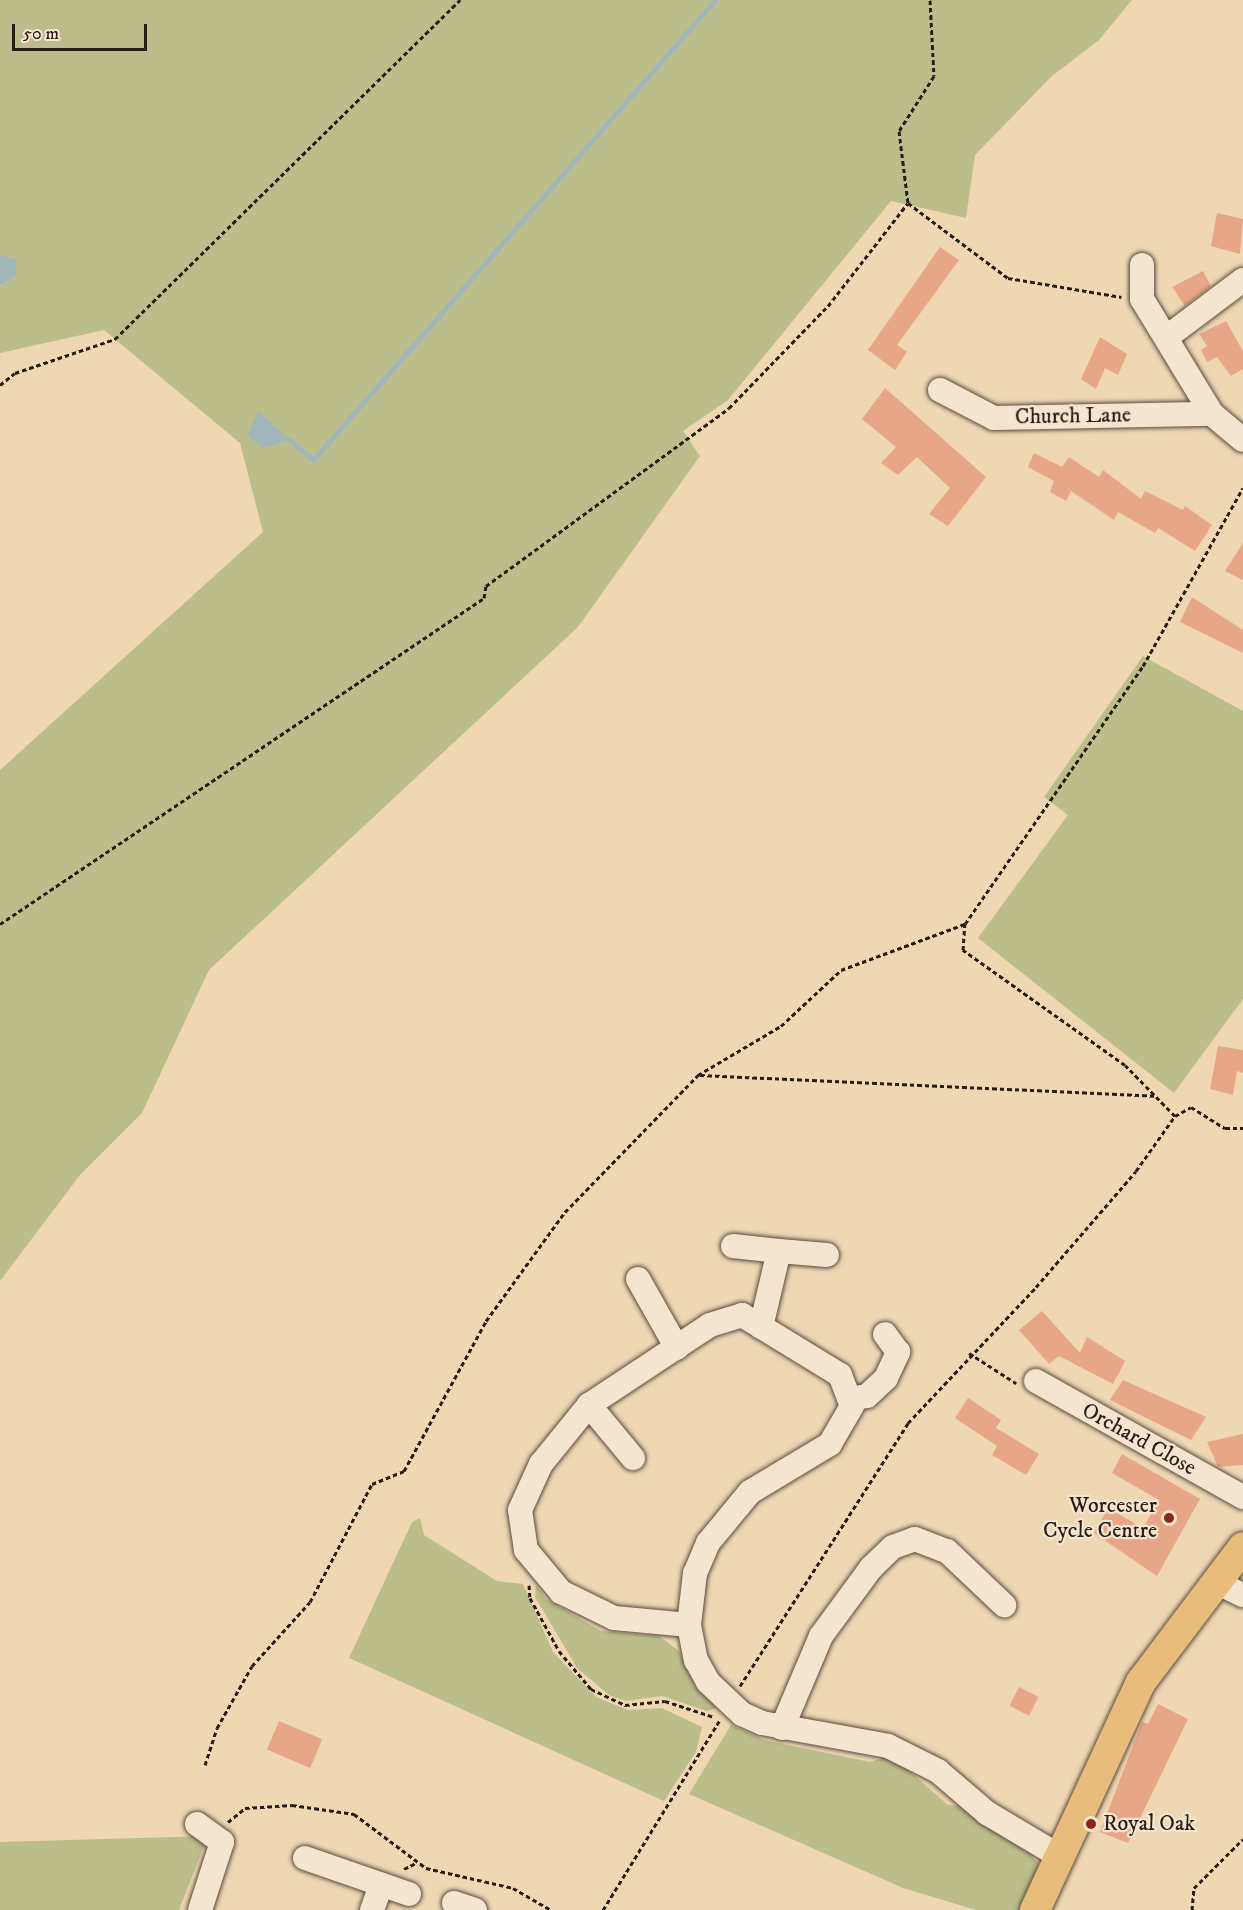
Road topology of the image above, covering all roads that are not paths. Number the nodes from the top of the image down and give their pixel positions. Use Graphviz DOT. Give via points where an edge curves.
graph roads {
  1 [pos="1142,265"];
  2 [pos="1243,280"];
  3 [pos="1167,337"];
  4 [pos="940,390"];
  5 [pos="1212,414"];
  6 [pos="1243,440"];
  7 [pos="733,1246"];
  8 [pos="779,1251"];
  9 [pos="827,1255"];
  10 [pos="638,1279"];
  11 [pos="761,1327"];
  12 [pos="885,1334"];
  13 [pos="677,1348"];
  14 [pos="1036,1381"];
  15 [pos="850,1399"];
  16 [pos="589,1405"];
  17 [pos="633,1458"];
  18 [pos="1243,1497"];
  19 [pos="1243,1547"];
  20 [pos="1232,1590"];
  21 [pos="1004,1605"];
  22 [pos="689,1625"];
  23 [pos="782,1728"];
  24 [pos="197,1824"];
  25 [pos="1059,1856"];
  26 [pos="305,1858"];
  27 [pos="370,1882"];
  28 [pos="409,1894"];
  29 [pos="200,1910"];
  30 [pos="372,1910"];
  31 [pos="1035,1910"];
  1 -- 3 [label="street" via="1142,299"];
  2 -- 3 [label="street"];
  3 -- 5 [label="street"];
  4 -- 5 [label="street, Church Lane" via="993,418"];
  5 -- 6 [label="street"];
  7 -- 8 [label="street"];
  8 -- 9 [label="street"];
  8 -- 11 [label="street"];
  10 -- 13 [label="street"];
  11 -- 13 [label="street" via="742,1315 727,1317"];
  11 -- 15 [label="street" via="840,1375"];
  12 -- 15 [label="street" via="898,1352 886,1378 867,1396"];
  13 -- 16 [label="street"];
  14 -- 18 [label="street, Orchard Close"];
  15 -- 22 [label="street" via="844,1425 830,1444 750,1492 725,1517 695,1573"];
  16 -- 17 [label="street"];
  16 -- 22 [label="street" via="541,1464 520,1510 526,1550 537,1568 561,1592 614,1618"];
  19 -- 20 [label="main road"];
  20 -- 25 [label="main road" via="1141,1682"];
  21 -- 23 [label="street" via="946,1551 915,1539 893,1547 871,1568 821,1635"];
  22 -- 23 [label="street" via="696,1660 729,1704 762,1723"];
  23 -- 25 [label="street" via="888,1746 938,1771 987,1813"];
  24 -- 29 [label="street" via="222,1842"];
  25 -- 31 [label="main road"];
  26 -- 27 [label="street"];
  27 -- 28 [label="street"];
  27 -- 30 [label="street"];
}
